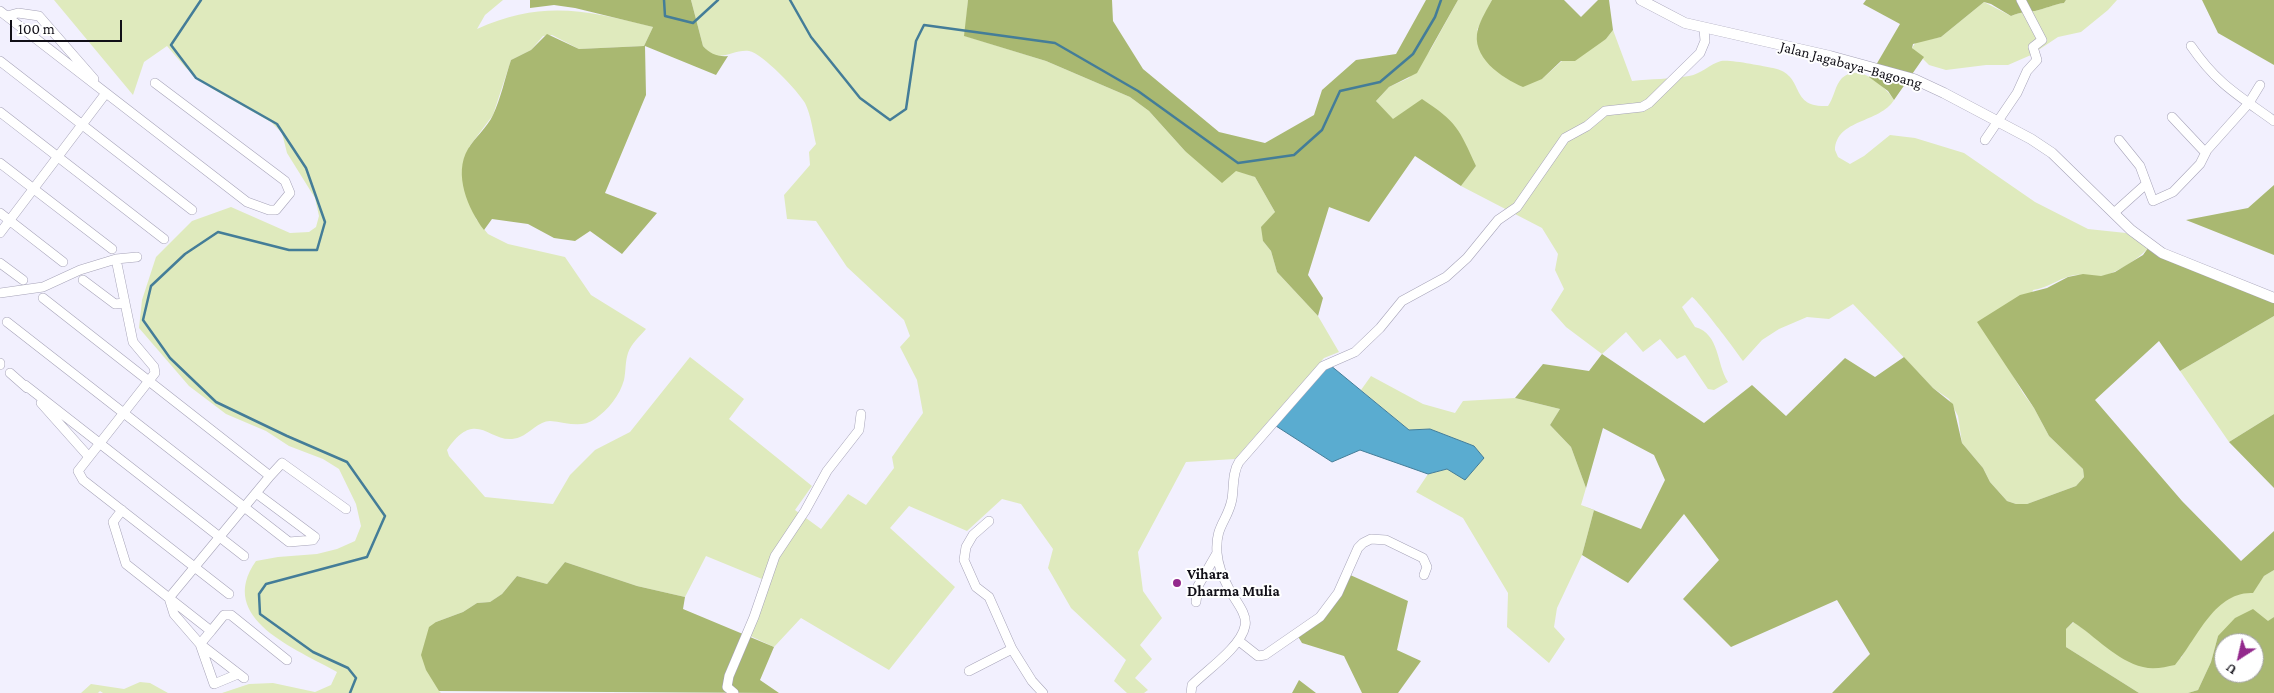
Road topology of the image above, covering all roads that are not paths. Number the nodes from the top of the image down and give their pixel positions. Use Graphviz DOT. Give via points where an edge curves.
graph roads {
  1 [pos="1641,0"];
  2 [pos="2022,0"];
  3 [pos="3,14"];
  4 [pos="1704,29"];
  5 [pos="2191,46"];
  6 [pos="0,60"];
  7 [pos="155,83"];
  8 [pos="2260,85"];
  9 [pos="106,93"];
  10 [pos="2250,103"];
  11 [pos="0,112"];
  12 [pos="2172,117"];
  13 [pos="1996,121"];
  14 [pos="2274,121"];
  15 [pos="82,124"];
  16 [pos="1985,140"];
  17 [pos="2119,140"];
  18 [pos="2207,150"];
  19 [pos="58,156"];
  20 [pos="0,163"];
  21 [pos="2145,185"];
  22 [pos="34,188"];
  23 [pos="192,210"];
  24 [pos="2115,212"];
  25 [pos="0,213"];
  26 [pos="9,220"];
  27 [pos="0,232"];
  28 [pos="164,239"];
  29 [pos="112,248"];
  30 [pos="137,257"];
  31 [pos="116,259"];
  32 [pos="63,262"];
  33 [pos="0,263"];
  34 [pos="23,280"];
  35 [pos="83,280"];
  36 [pos="0,293"];
  37 [pos="43,298"];
  38 [pos="2274,298"];
  39 [pos="124,303"];
  40 [pos="7,322"];
  41 [pos="10,373"];
  42 [pos="150,382"];
  43 [pos="24,385"];
  44 [pos="124,414"];
  45 [pos="861,414"];
  46 [pos="100,444"];
  47 [pos="89,457"];
  48 [pos="270,476"];
  49 [pos="256,493"];
  50 [pos="244,507"];
  51 [pos="346,509"];
  52 [pos="122,510"];
  53 [pos="989,521"];
  54 [pos="220,537"];
  55 [pos="1217,552"];
  56 [pos="244,556"];
  57 [pos="194,568"];
  58 [pos="1424,574"];
  59 [pos="228,594"];
  60 [pos="169,598"];
  61 [pos="1196,602"];
  62 [pos="211,631"];
  63 [pos="1239,641"];
  64 [pos="200,644"];
  65 [pos="1012,649"];
  66 [pos="287,660"];
  67 [pos="969,671"];
  68 [pos="734,693"];
  69 [pos="1042,693"];
  70 [pos="1191,693"];
  1 -- 4 [label="street, Jalan Jagabaya–Bagoang" via="1671,18"];
  2 -- 13 [label="street" via="2042,40 2033,47 2037,60"];
  3 -- 9 [label="street"];
  3 -- 9 [label="street" via="40,16"];
  4 -- 13 [label="street, Jalan Jagabaya–Bagoang" via="1830,56 1914,79"];
  4 -- 55 [label="street" via="1705,41 1700,53 1648,103 1642,107 1605,111 1565,138 1517,208 1498,220 1446,278 1402,301 1355,352 1323,366 1236,467 1232,501 1217,533"];
  5 -- 10 [label="street" via="2227,89"];
  6 -- 15 [label="street"];
  7 -- 9 [label="street" via="285,181 290,192 276,210 247,202"];
  8 -- 10 [label="street"];
  9 -- 15 [label="street"];
  10 -- 14 [label="street"];
  10 -- 18 [label="street"];
  11 -- 19 [label="street"];
  12 -- 18 [label="street" via="2202,150"];
  13 -- 16 [label="street"];
  13 -- 24 [label="street, Jalan Jagabaya–Bagoang" via="2052,153"];
  15 -- 19 [label="street"];
  15 -- 23 [label="street"];
  17 -- 21 [label="street" via="2140,166"];
  18 -- 21 [label="street" via="2200,164 2173,192 2152,201"];
  19 -- 22 [label="street"];
  19 -- 28 [label="street"];
  20 -- 22 [label="street"];
  21 -- 24 [label="street"];
  22 -- 26 [label="street"];
  22 -- 29 [label="street"];
  24 -- 38 [label="street, Jalan Jagabaya–Bagoang" via="2131,230 2162,253"];
  25 -- 26 [label="street"];
  26 -- 27 [label="street"];
  26 -- 32 [label="street"];
  30 -- 31 [label="street"];
  31 -- 36 [label="street" via="80,270 43,287"];
  31 -- 39 [label="street"];
  33 -- 34 [label="street"];
  35 -- 39 [label="street" via="114,304"];
  37 -- 42 [label="street"];
  39 -- 42 [label="street" via="133,342 154,367 155,373"];
  40 -- 44 [label="street"];
  41 -- 43 [label="street"];
  42 -- 44 [label="street"];
  42 -- 48 [label="street"];
  43 -- 46 [label="street"];
  43 -- 47 [label="street"];
  44 -- 46 [label="street"];
  44 -- 50 [label="street"];
  45 -- 68 [label="street" via="859,430 827,471 776,556 727,682 729,690"];
  46 -- 47 [label="street"];
  46 -- 54 [label="street"];
  47 -- 52 [label="street" via="78,471 83,480"];
  48 -- 49 [label="street"];
  48 -- 51 [label="street" via="282,463"];
  49 -- 50 [label="street"];
  49 -- 50 [label="street" via="315,537 313,540 289,542"];
  50 -- 54 [label="street"];
  52 -- 57 [label="street"];
  52 -- 60 [label="street" via="113,522 126,564"];
  53 -- 65 [label="street" via="973,535 966,547 964,560 976,587 989,598"];
  54 -- 56 [label="street"];
  54 -- 57 [label="street"];
  55 -- 61 [label="street" via="1198,586"];
  55 -- 63 [label="street" via="1228,587 1245,619 1246,626"];
  57 -- 59 [label="street"];
  57 -- 60 [label="street"];
  58 -- 63 [label="street" via="1427,567 1423,558 1386,540 1370,539 1358,548 1338,593 1320,617 1265,655 1258,656"];
  60 -- 62 [label="street"];
  60 -- 64 [label="street" via="174,614"];
  62 -- 64 [label="street"];
  62 -- 66 [label="street" via="224,615 231,615"];
  63 -- 70 [label="street" via="1192,685"];
  64 -- 64 [label="street" via="214,684 241,676"];
  65 -- 67 [label="street"];
  65 -- 69 [label="street"];
}
